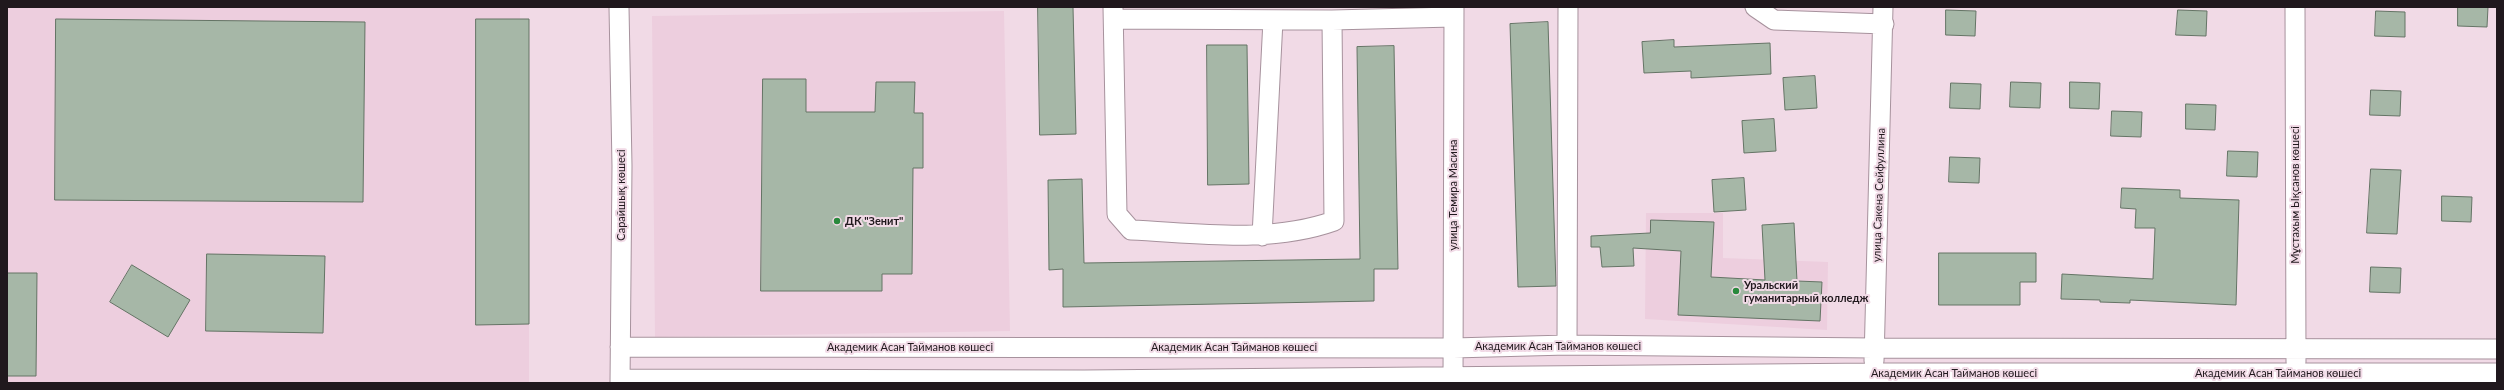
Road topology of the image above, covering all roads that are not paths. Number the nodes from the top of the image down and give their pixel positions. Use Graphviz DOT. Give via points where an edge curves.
graph roads {
  1 [pos="619,7"];
  2 [pos="1568,7"];
  3 [pos="1755,7"];
  4 [pos="2295,7"];
  5 [pos="1454,12"];
  6 [pos="1113,13"];
  7 [pos="1883,16"];
  8 [pos="1273,20"];
  9 [pos="1332,20"];
  10 [pos="1262,236"];
  11 [pos="1567,345"];
  12 [pos="620,347"];
  13 [pos="1453,348"];
  14 [pos="1874,348"];
  15 [pos="2296,349"];
  16 [pos="2497,349"];
  17 [pos="2497,373"];
  18 [pos="1874,378"];
  19 [pos="2029,378"];
  20 [pos="2296,378"];
  21 [pos="2442,378"];
  22 [pos="1453,380"];
  23 [pos="620,381"];
  24 [pos="1084,381"];
  1 -- 12 [label="street, Сарайшық көшесі" via="622,166"];
  2 -- 11 [label="street"];
  3 -- 7 [label="street" via="1774,20"];
  4 -- 15 [label="street, Мұстахым Ықсанов көшесі"];
  5 -- 9 [label="street"];
  5 -- 13 [label="street, улица Темира Масина"];
  6 -- 8 [label="street"];
  6 -- 10 [label="street" via="1117,214 1131,230"];
  7 -- 14 [label="street, улица Сакена Сейфуллина"];
  8 -- 9 [label="street"];
  8 -- 10 [label="street"];
  9 -- 10 [label="street" via="1334,221 1310,230"];
  11 -- 13 [label="street, Академик Асан Тайманов көшесі"];
  11 -- 14 [label="street, Академик Асан Тайманов көшесі"];
  12 -- 13 [label="street, Академик Асан Тайманов көшесі"];
  12 -- 23 [label="street, Сарайшық көшесі"];
  13 -- 22 [label="street, улица Темира Масина"];
  14 -- 15 [label="street, Академик Асан Тайманов көшесі"];
  14 -- 18 [label="street, улица Сакена Сейфуллина"];
  15 -- 16 [label="street, Академик Асан Тайманов көшесі"];
  15 -- 20 [label="street, Мұстахым Ықсанов көшесі"];
  17 -- 21 [label="street, Академик Асан Тайманов көшесі"];
  18 -- 19 [label="street, Академик Асан Тайманов көшесі"];
  18 -- 22 [label="street, Академик Асан Тайманов көшесі"];
  19 -- 20 [label="street, Академик Асан Тайманов көшесі"];
  20 -- 21 [label="street, Академик Асан Тайманов көшесі"];
  22 -- 24 [label="street, Академик Асан Тайманов көшесі"];
  23 -- 24 [label="street, Академик Асан Тайманов көшесі"];
}
